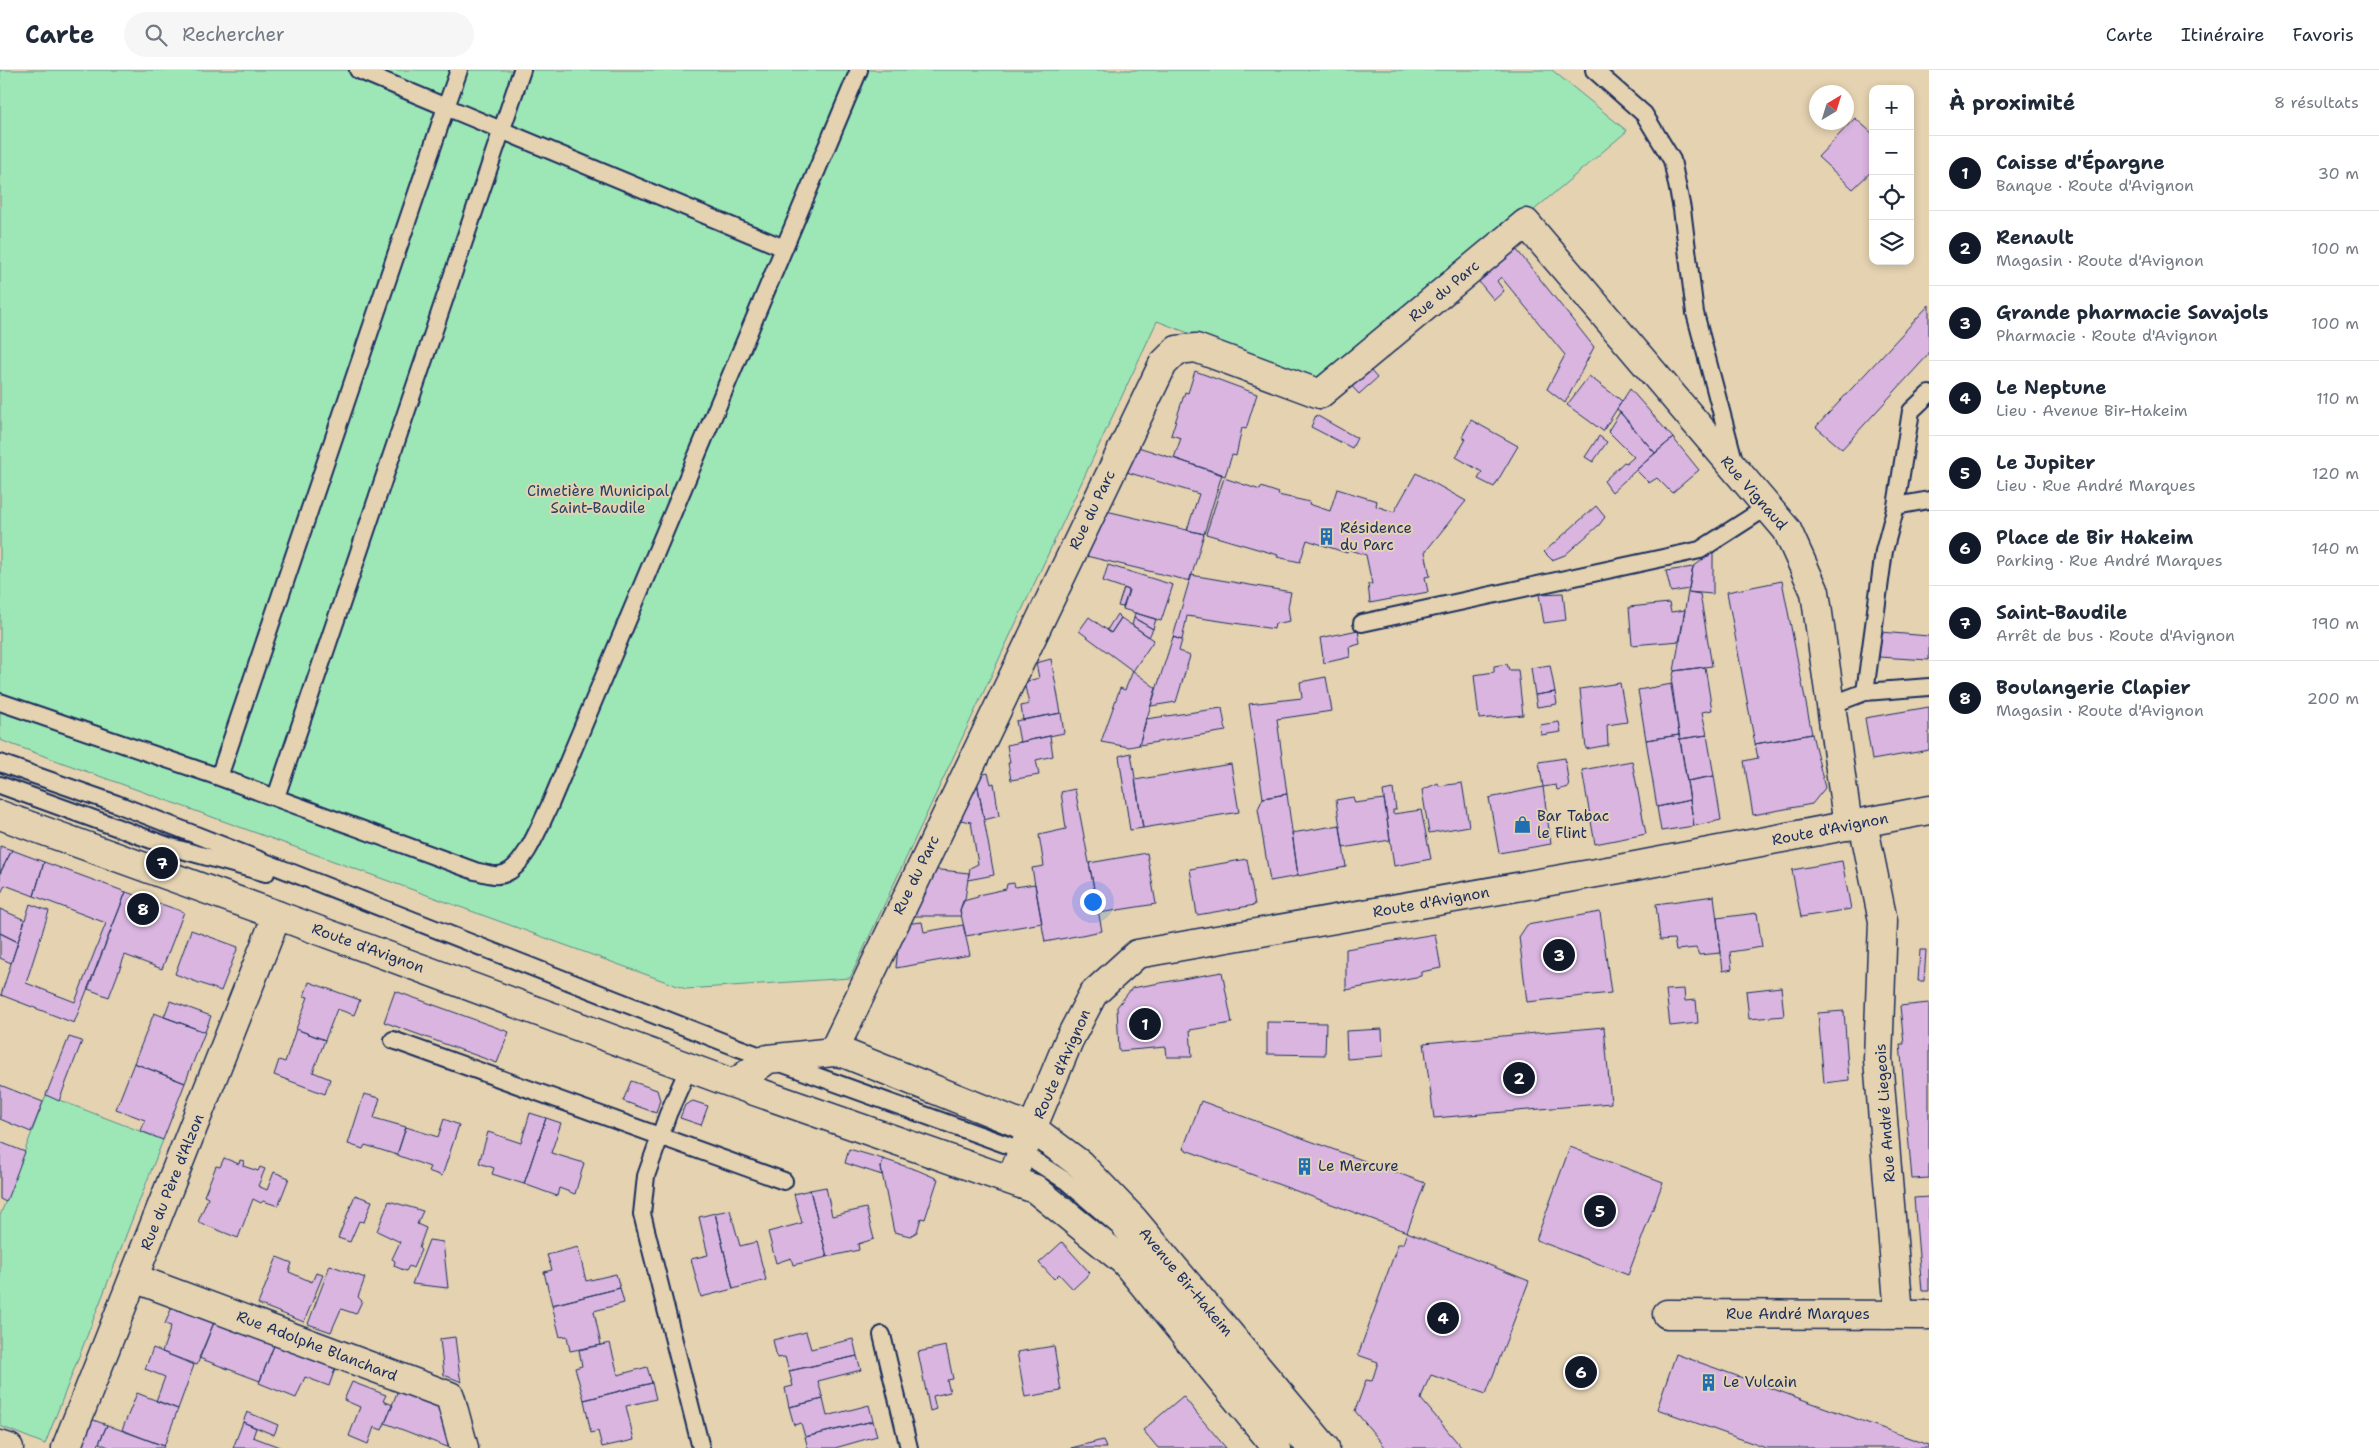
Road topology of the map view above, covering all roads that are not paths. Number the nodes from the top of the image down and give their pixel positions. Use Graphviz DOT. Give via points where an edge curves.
graph roads {
  1 [pos="358,70"];
  2 [pos="459,70"];
  3 [pos="522,70"];
  4 [pos="859,70"];
  5 [pos="1594,70"];
  6 [pos="446,107"];
  7 [pos="502,130"];
  8 [pos="1526,223"];
  9 [pos="784,248"];
  10 [pos="1929,394"];
  11 [pos="1737,473"];
  12 [pos="1929,500"];
  13 [pos="1896,506"];
  14 [pos="1767,507"];
  15 [pos="1362,623"];
  16 [pos="1929,687"];
  17 [pos="1865,692"];
  18 [pos="0,702"];
  19 [pos="1831,705"];
  20 [pos="0,763"];
  21 [pos="219,777"];
  22 [pos="0,785"];
  23 [pos="276,798"];
  24 [pos="1929,810"];
  25 [pos="0,815"];
  26 [pos="1855,824"];
  27 [pos="350,897"];
  28 [pos="277,915"];
  29 [pos="393,1040"];
  30 [pos="832,1052"];
  31 [pos="768,1059"];
  32 [pos="689,1067"];
  33 [pos="735,1083"];
  34 [pos="660,1136"];
  35 [pos="1027,1141"];
  36 [pos="1011,1180"];
  37 [pos="784,1181"];
  38 [pos="1119,1227"];
  39 [pos="1125,1262"];
  40 [pos="134,1278"];
  41 [pos="1667,1314"];
  42 [pos="1899,1314"];
  43 [pos="1929,1315"];
  44 [pos="882,1335"];
  45 [pos="0,1444"];
  46 [pos="9,1448"];
  47 [pos="66,1448"];
  48 [pos="464,1448"];
  49 [pos="702,1448"];
  50 [pos="908,1448"];
  51 [pos="1277,1448"];
  52 [pos="1304,1448"];
  53 [pos="1325,1448"];
  1 -- 6 [label="lane"];
  2 -- 6 [label="lane"];
  3 -- 7 [label="lane"];
  4 -- 9 [label="lane"];
  5 -- 11 [label="lane" via="1644,114 1672,160 1695,313"];
  6 -- 7 [label="lane"];
  6 -- 21 [label="lane"];
  7 -- 9 [label="lane"];
  7 -- 23 [label="lane"];
  8 -- 11 [label="street, Rue Vignaud"];
  8 -- 30 [label="street, Rue du Parc" via="1320,394 1196,348 1177,350 1163,364"];
  9 -- 23 [label="lane" via="549,807 517,866 496,875 475,871"];
  10 -- 13 [label="lane" via="1911,411"];
  11 -- 14 [label="street, Rue Vignaud"];
  12 -- 13 [label="lane"];
  13 -- 17 [label="lane" via="1884,551"];
  14 -- 15 [label="lane" via="1700,550"];
  14 -- 19 [label="street, Rue Vignaud" via="1787,530 1816,592"];
  16 -- 17 [label="lane"];
  17 -- 19 [label="lane"];
  18 -- 21 [label="lane"];
  19 -- 26 [label="street, Rue Vignaud"];
  20 -- 27 [label="lane" via="117,804"];
  21 -- 23 [label="lane"];
  22 -- 27 [label="lane" via="171,847"];
  24 -- 26 [label="street, Route d'Avignon"];
  25 -- 28 [label="street, Route d'Avignon"];
  26 -- 35 [label="street, Route d'Avignon" via="1136,954 1093,994 1069,1040"];
  26 -- 42 [label="street, Rue André Liegeois" via="1883,921 1878,1059"];
  27 -- 31 [label="lane"];
  28 -- 32 [label="street, Route d'Avignon"];
  28 -- 40 [label="street, Rue du Père d'Alzon"];
  29 -- 34 [label="lane"];
  30 -- 31 [label="street, Route d'Avignon"];
  30 -- 35 [label="street, Route d'Avignon" via="846,1054"];
  31 -- 33 [label="street, Route d'Avignon"];
  31 -- 35 [label="lane" via="1013,1147"];
  32 -- 33 [label="street, Route d'Avignon"];
  32 -- 34 [label="lane"];
  33 -- 36 [label="street, Route d'Avignon"];
  34 -- 37 [label="lane"];
  34 -- 49 [label="lane" via="646,1176 642,1214"];
  35 -- 36 [label="street, Route d'Avignon"];
  35 -- 38 [label="lane" via="1066,1181"];
  35 -- 53 [label="street, Avenue Bir-Hakeim" via="1080,1164 1133,1219"];
  36 -- 39 [label="street" via="1035,1189"];
  38 -- 39 [label="lane"];
  38 -- 52 [label="lane"];
  39 -- 51 [label="street"];
  40 -- 47 [label="street, Rue du Père d'Alzon"];
  40 -- 48 [label="street, Rue Adolphe Blanchard" via="450,1396"];
  41 -- 42 [label="street, Rue André Marques"];
  42 -- 43 [label="street, Rue André Marques"];
  44 -- 50 [label="lane"];
  45 -- 46 [label="street"];
}
